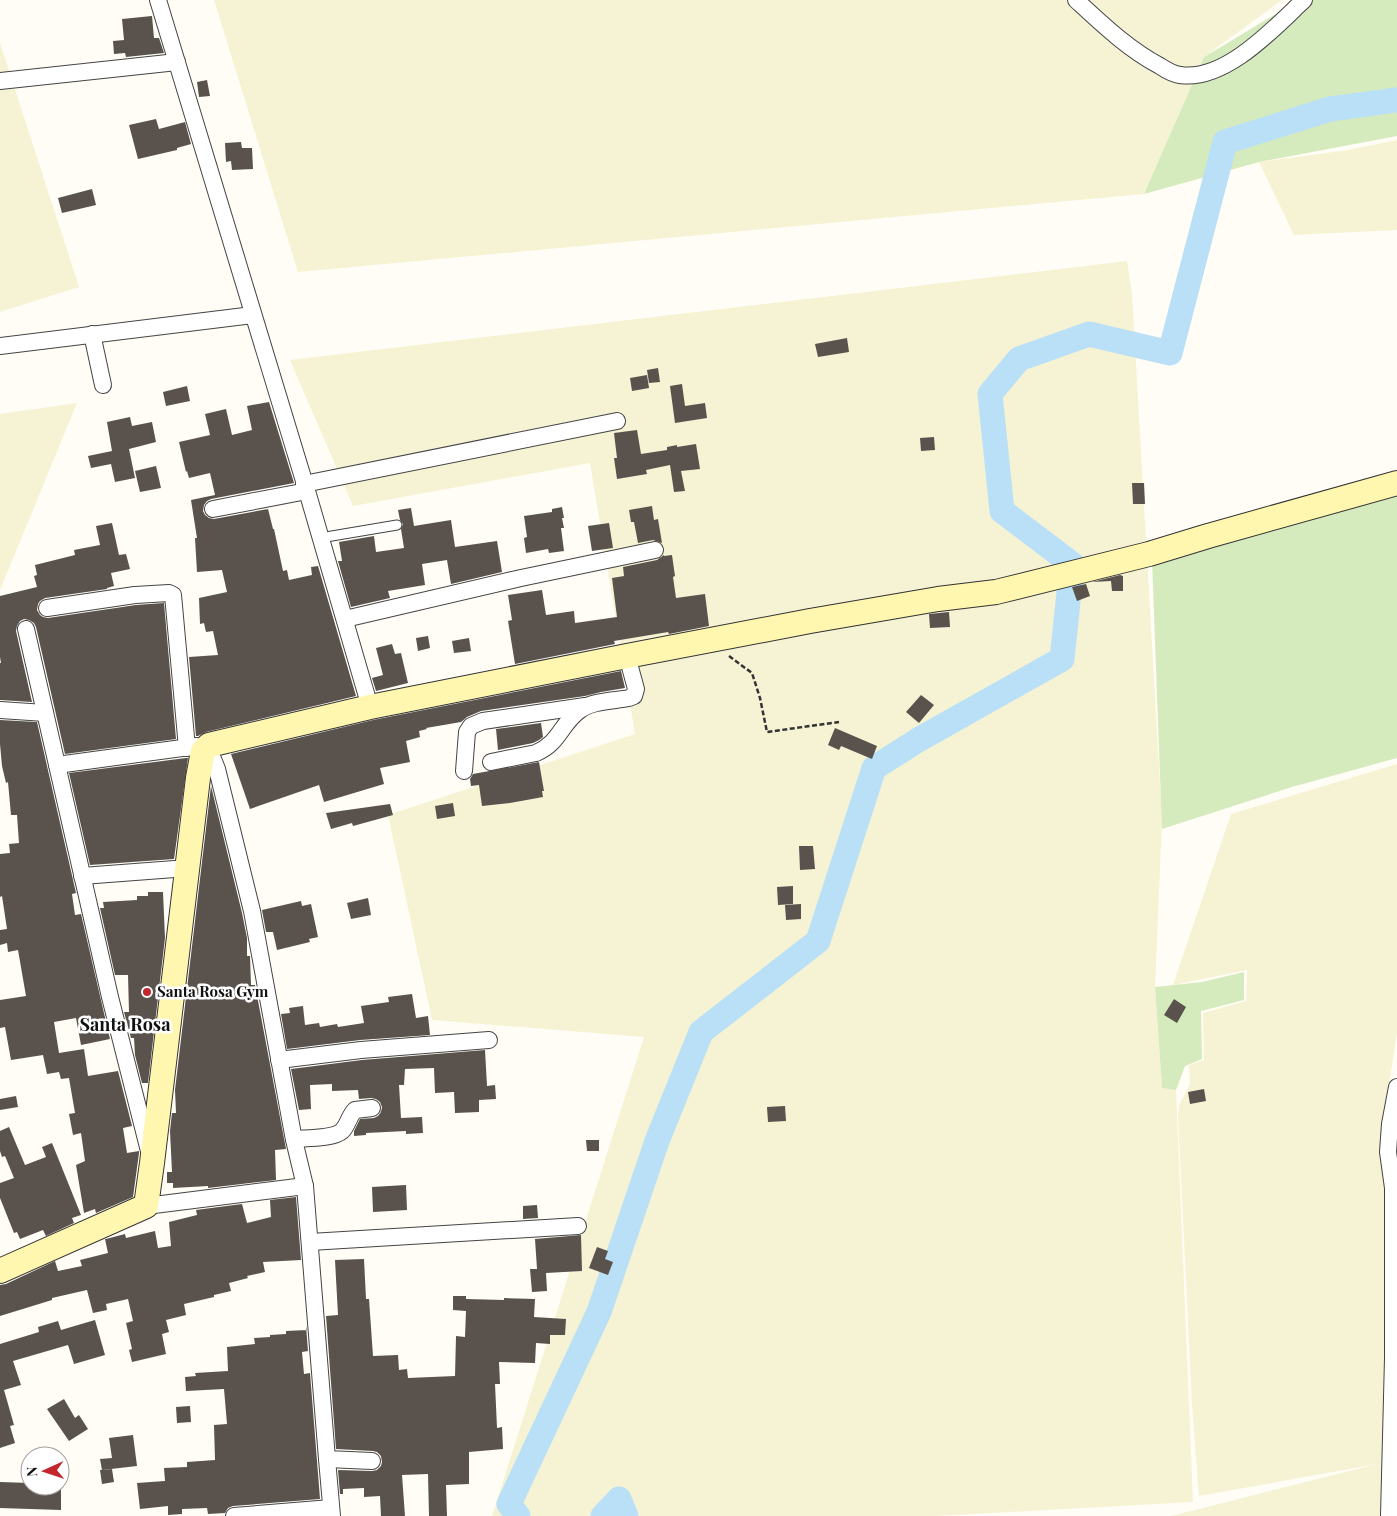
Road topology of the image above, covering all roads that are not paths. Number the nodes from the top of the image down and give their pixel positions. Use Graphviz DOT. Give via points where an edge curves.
graph roads {
  1 [pos="158,0"];
  2 [pos="1076,0"];
  3 [pos="1304,0"];
  4 [pos="177,62"];
  5 [pos="0,81"];
  6 [pos="253,315"];
  7 [pos="92,334"];
  8 [pos="0,346"];
  9 [pos="103,384"];
  10 [pos="617,421"];
  11 [pos="1397,483"];
  12 [pos="305,488"];
  13 [pos="213,509"];
  14 [pos="397,525"];
  15 [pos="320,538"];
  16 [pos="655,550"];
  17 [pos="47,608"];
  18 [pos="344,620"];
  19 [pos="26,628"];
  20 [pos="627,656"];
  21 [pos="590,705"];
  22 [pos="370,708"];
  23 [pos="0,710"];
  24 [pos="45,713"];
  25 [pos="200,748"];
  26 [pos="491,762"];
  27 [pos="57,765"];
  28 [pos="464,771"];
  29 [pos="188,868"];
  30 [pos="82,876"];
  31 [pos="489,1040"];
  32 [pos="279,1060"];
  33 [pos="1397,1087"];
  34 [pos="372,1108"];
  35 [pos="294,1139"];
  36 [pos="152,1163"];
  37 [pos="305,1186"];
  38 [pos="146,1206"];
  39 [pos="578,1226"];
  40 [pos="310,1242"];
  41 [pos="1395,1269"];
  42 [pos="0,1270"];
  43 [pos="326,1459"];
  44 [pos="372,1461"];
  45 [pos="331,1512"];
  46 [pos="234,1516"];
  47 [pos="1389,1516"];
  1 -- 4 [label="street"];
  2 -- 3 [label="street" via="1150,61 1185,76 1211,71 1248,51"];
  4 -- 5 [label="street"];
  4 -- 6 [label="street"];
  6 -- 7 [label="street"];
  6 -- 12 [label="street"];
  7 -- 8 [label="street"];
  7 -- 9 [label="street"];
  10 -- 12 [label="street"];
  11 -- 20 [label="street" via="1148,554 996,592 810,621"];
  12 -- 13 [label="street"];
  12 -- 15 [label="street"];
  14 -- 15 [label="lane"];
  15 -- 18 [label="street"];
  16 -- 18 [label="street"];
  17 -- 25 [label="street" via="135,595 173,595"];
  18 -- 22 [label="street"];
  19 -- 24 [label="street"];
  20 -- 21 [label="street" via="636,689 634,696"];
  20 -- 22 [label="street"];
  21 -- 26 [label="street" via="573,716 548,748"];
  21 -- 28 [label="street" via="471,726 467,732"];
  22 -- 25 [label="street"];
  23 -- 24 [label="street"];
  24 -- 27 [label="street"];
  25 -- 27 [label="street"];
  25 -- 29 [label="street"];
  25 -- 32 [label="street" via="213,759 217,769 237,845"];
  27 -- 30 [label="street"];
  29 -- 30 [label="street"];
  29 -- 36 [label="street"];
  30 -- 36 [label="street"];
  31 -- 32 [label="street"];
  32 -- 35 [label="street"];
  33 -- 41 [label="street" via="1388,1152 1393,1188"];
  34 -- 35 [label="street" via="355,1110 344,1130 334,1136"];
  35 -- 37 [label="street"];
  36 -- 38 [label="street"];
  37 -- 38 [label="street"];
  37 -- 40 [label="street"];
  38 -- 42 [label="street"];
  39 -- 40 [label="street"];
  40 -- 43 [label="street"];
  41 -- 47 [label="street"];
  43 -- 44 [label="street"];
  43 -- 45 [label="street"];
  45 -- 46 [label="street"];
}
